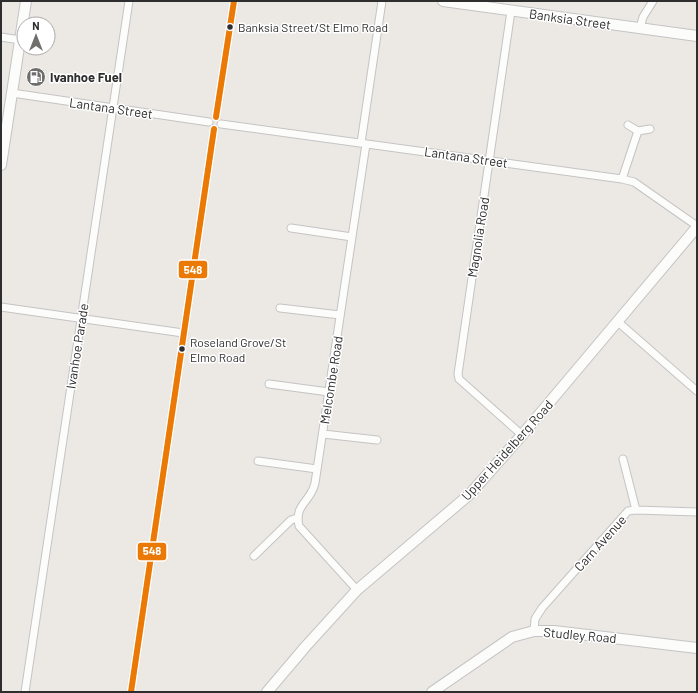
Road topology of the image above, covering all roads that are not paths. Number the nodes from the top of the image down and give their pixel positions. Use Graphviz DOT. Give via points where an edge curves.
graph roads {
  1 [pos="26,1"];
  2 [pos="129,1"];
  3 [pos="234,1"];
  4 [pos="382,1"];
  5 [pos="443,1"];
  6 [pos="653,1"];
  7 [pos="479,4"];
  8 [pos="512,11"];
  9 [pos="24,16"];
  10 [pos="640,28"];
  11 [pos="697,36"];
  12 [pos="1,37"];
  13 [pos="16,39"];
  14 [pos="18,56"];
  15 [pos="12,93"];
  16 [pos="113,108"];
  17 [pos="216,117"];
  18 [pos="209,122"];
  19 [pos="221,124"];
  20 [pos="628,125"];
  21 [pos="214,129"];
  22 [pos="650,129"];
  23 [pos="638,131"];
  24 [pos="3,142"];
  25 [pos="363,143"];
  26 [pos="489,161"];
  27 [pos="1,165"];
  28 [pos="622,179"];
  29 [pos="697,226"];
  30 [pos="291,228"];
  31 [pos="352,237"];
  32 [pos="1,307"];
  33 [pos="280,308"];
  34 [pos="340,315"];
  35 [pos="81,318"];
  36 [pos="618,322"];
  37 [pos="184,333"];
  38 [pos="269,384"];
  39 [pos="697,391"];
  40 [pos="329,392"];
  41 [pos="322,434"];
  42 [pos="522,435"];
  43 [pos="377,440"];
  44 [pos="623,460"];
  45 [pos="258,461"];
  46 [pos="317,470"];
  47 [pos="636,510"];
  48 [pos="697,512"];
  49 [pos="297,518"];
  50 [pos="254,556"];
  51 [pos="357,590"];
  52 [pos="534,631"];
  53 [pos="697,648"];
  54 [pos="25,692"];
  55 [pos="131,692"];
  56 [pos="267,692"];
  57 [pos="432,692"];
  1 -- 9 [label="street"];
  2 -- 16 [label="street, Ivanhoe Parade"];
  3 -- 17 [label="street"];
  4 -- 25 [label="street, Melcombe Road"];
  5 -- 7 [label="street, Banksia Street"];
  6 -- 10 [label="street" via="643,17"];
  7 -- 8 [label="street, Banksia Street"];
  8 -- 10 [label="street, Banksia Street"];
  8 -- 26 [label="street, Magnolia Road"];
  10 -- 11 [label="street, Banksia Street"];
  12 -- 13 [label="street"];
  14 -- 15 [label="street"];
  15 -- 16 [label="street, Lantana Street"];
  15 -- 24 [label="street"];
  16 -- 18 [label="street, Lantana Street"];
  16 -- 35 [label="street, Ivanhoe Parade"];
  17 -- 18 [label="street"];
  17 -- 19 [label="street" via="221,120"];
  18 -- 21 [label="street"];
  19 -- 21 [label="street"];
  19 -- 25 [label="street, Lantana Street"];
  20 -- 23 [label="street"];
  21 -- 37 [label="street"];
  22 -- 23 [label="street"];
  23 -- 28 [label="street"];
  24 -- 27 [label="street"];
  25 -- 26 [label="street, Lantana Street"];
  25 -- 31 [label="street, Melcombe Road"];
  26 -- 28 [label="street, Lantana Street"];
  26 -- 42 [label="street, Magnolia Road" via="458,376"];
  28 -- 29 [label="street, Lantana Street" via="634,182"];
  29 -- 36 [label="street, Upper Heidelberg Road"];
  30 -- 31 [label="street"];
  31 -- 34 [label="street, Melcombe Road"];
  32 -- 35 [label="street"];
  33 -- 34 [label="street"];
  34 -- 40 [label="street, Melcombe Road"];
  35 -- 37 [label="street"];
  35 -- 54 [label="street, Ivanhoe Parade"];
  36 -- 39 [label="street"];
  36 -- 42 [label="street, Upper Heidelberg Road"];
  37 -- 55 [label="street"];
  38 -- 40 [label="street"];
  40 -- 41 [label="street, Melcombe Road"];
  41 -- 43 [label="street"];
  41 -- 46 [label="street, Melcombe Road"];
  42 -- 51 [label="street, Upper Heidelberg Road" via="470,494"];
  44 -- 47 [label="street"];
  45 -- 46 [label="street"];
  46 -- 49 [label="street, Melcombe Road" via="314,488 299,509"];
  47 -- 48 [label="street, Carn Avenue"];
  47 -- 52 [label="street, Carn Avenue" via="628,511 542,608 535,619"];
  49 -- 50 [label="street" via="291,520"];
  49 -- 51 [label="street" via="299,526"];
  51 -- 56 [label="street, Upper Heidelberg Road"];
  52 -- 53 [label="street, Studley Road" via="554,631"];
  52 -- 57 [label="street, Studley Road" via="512,637"];
}
